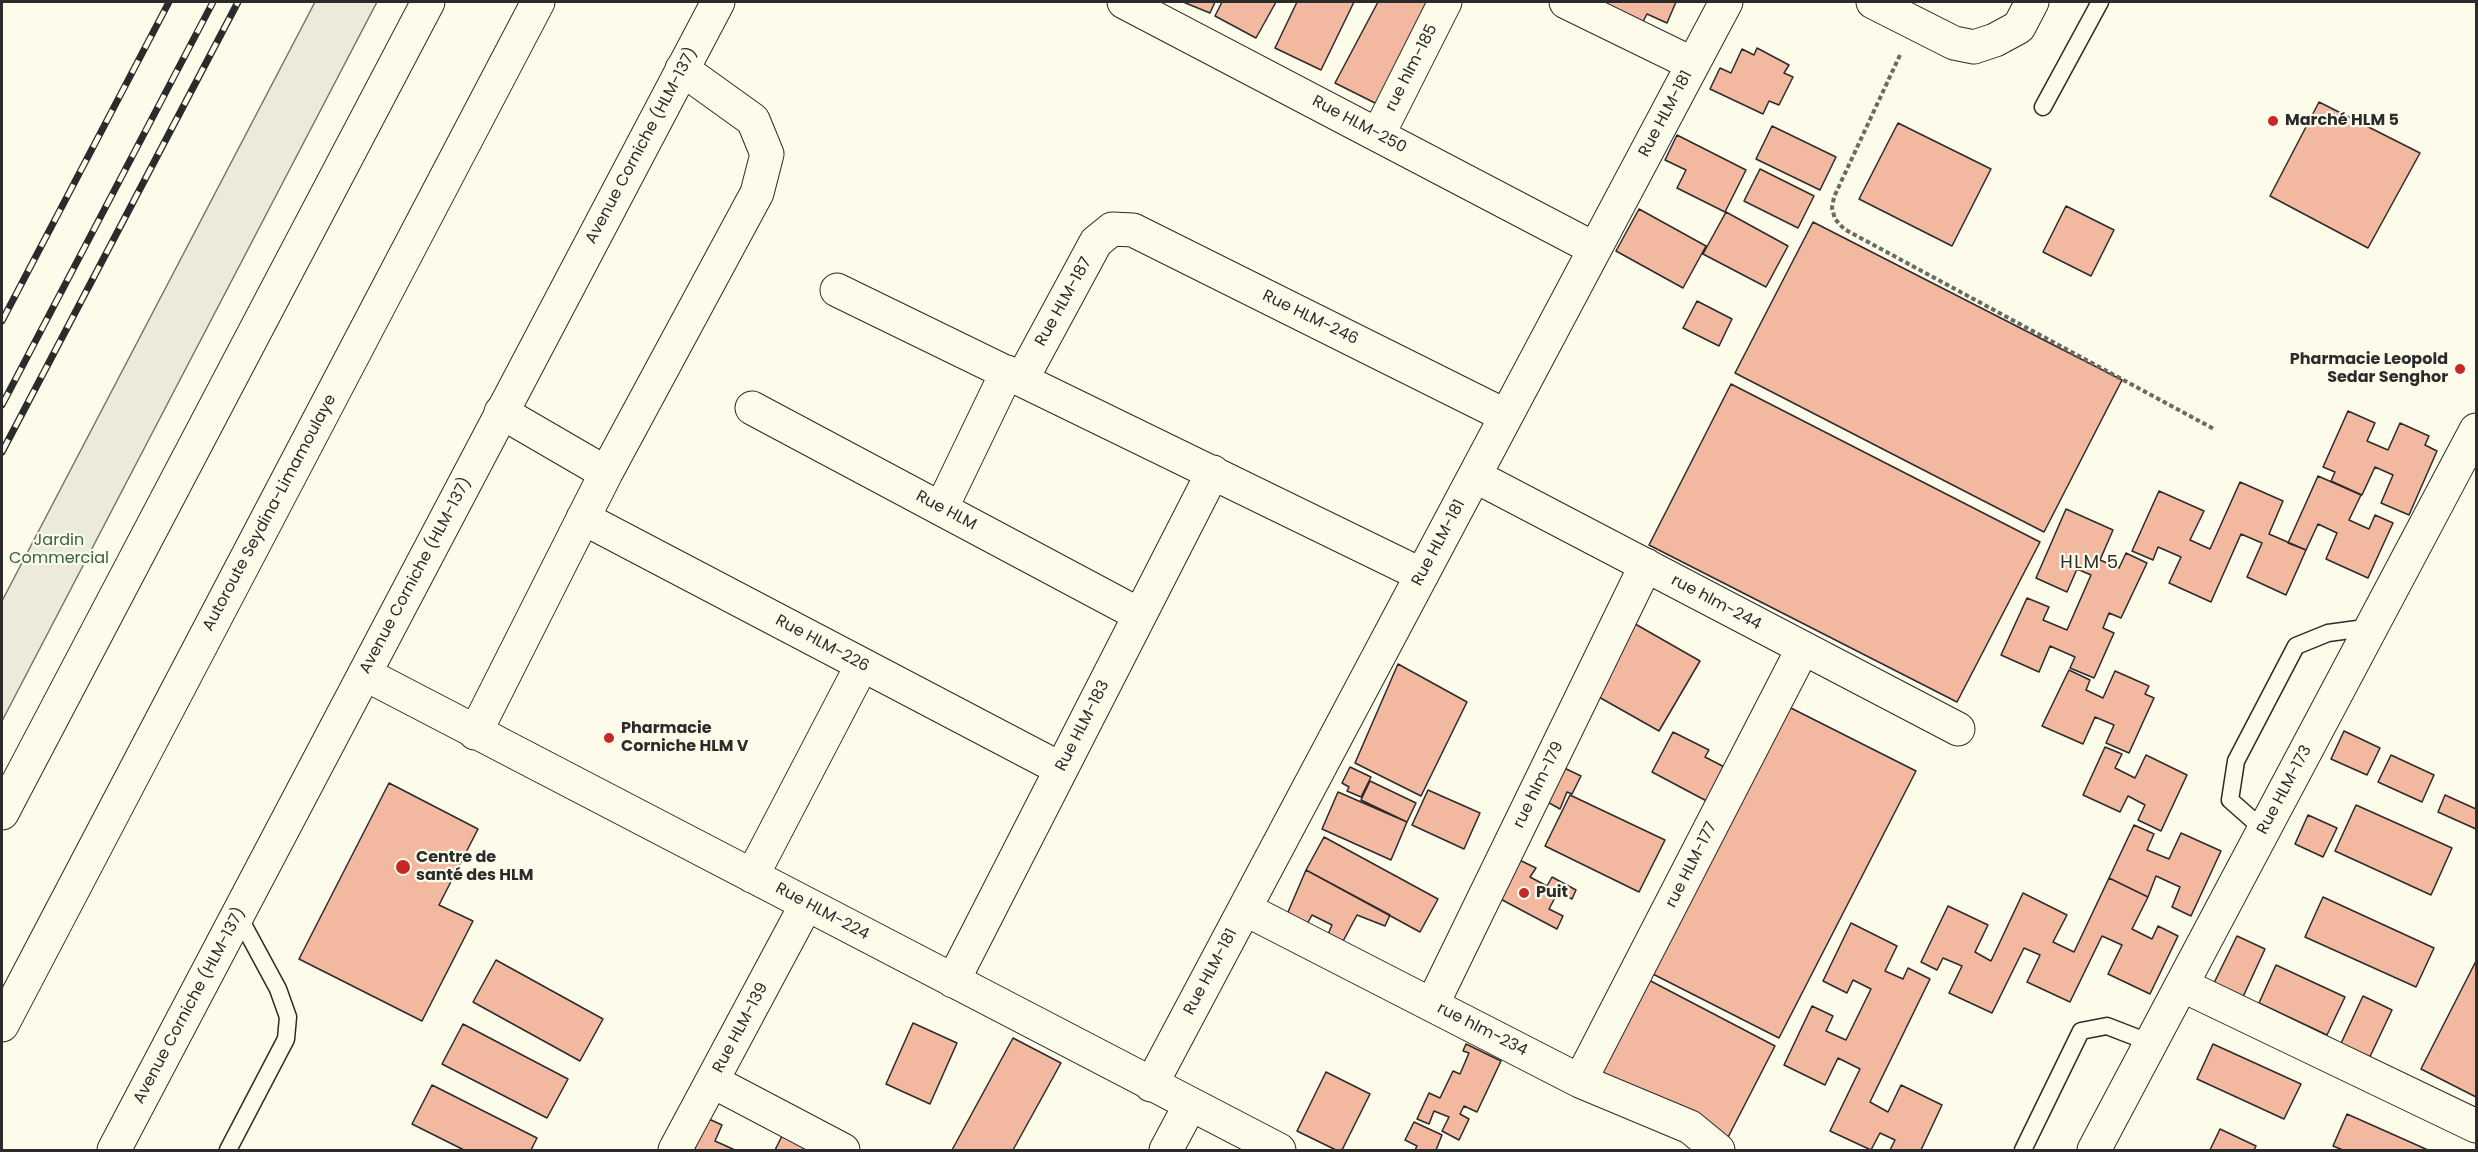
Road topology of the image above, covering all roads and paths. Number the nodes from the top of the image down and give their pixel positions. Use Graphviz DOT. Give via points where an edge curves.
graph roads {
  1 [pos="428,2"];
  2 [pos="538,2"];
  3 [pos="718,2"];
  4 [pos="1124,2"];
  5 [pos="1445,2"];
  6 [pos="1566,2"];
  7 [pos="1726,2"];
  8 [pos="1874,2"];
  9 [pos="2032,2"];
  10 [pos="2100,2"];
  11 [pos="1915,23"];
  12 [pos="1693,64"];
  13 [pos="682,69"];
  14 [pos="2043,107"];
  15 [pos="1378,135"];
  16 [pos="1112,230"];
  17 [pos="1594,249"];
  18 [pos="837,290"];
  19 [pos="1014,375"];
  20 [pos="752,408"];
  21 [pos="501,412"];
  22 [pos="1506,416"];
  23 [pos="2214,429"];
  24 [pos="2476,430"];
  25 [pos="606,472"];
  26 [pos="1213,472"];
  27 [pos="1474,476"];
  28 [pos="941,509"];
  29 [pos="583,518"];
  30 [pos="1646,565"];
  31 [pos="1422,575"];
  32 [pos="1140,615"];
  33 [pos="2372,627"];
  34 [pos="1803,648"];
  35 [pos="862,664"];
  36 [pos="364,674"];
  37 [pos="1958,729"];
  38 [pos="476,733"];
  39 [pos="1061,769"];
  40 [pos="2,813"];
  41 [pos="2264,830"];
  42 [pos="752,876"];
  43 [pos="806,904"];
  44 [pos="1245,909"];
  45 [pos="238,915"];
  46 [pos="953,981"];
  47 [pos="2182,985"];
  48 [pos="1432,1005"];
  49 [pos="2,1025"];
  50 [pos="2151,1043"];
  51 [pos="712,1081"];
  52 [pos="1580,1081"];
  53 [pos="1151,1085"];
  54 [pos="1191,1105"];
  55 [pos="2476,1126"];
  56 [pos="114,1150"];
  57 [pos="228,1150"];
  58 [pos="675,1150"];
  59 [pos="843,1150"];
  60 [pos="1166,1150"];
  61 [pos="1279,1150"];
  62 [pos="1718,1150"];
  63 [pos="2023,1150"];
  64 [pos="2094,1150"];
  1 -- 40 [label="main road"];
  2 -- 49 [label="main road, Autoroute Seydina-Limamoulaye"];
  3 -- 13 [label="main road, Avenue Corniche (HLM-137)"];
  4 -- 15 [label="main road, Rue HLM-250"];
  5 -- 15 [label="main road, rue hlm-185"];
  6 -- 12 [label="main road"];
  7 -- 12 [label="main road, Rue HLM-181"];
  8 -- 11 [label="main road"];
  9 -- 11 [label="main road" via="2019,27 1974,47 1954,43"];
  10 -- 14 [label="lane"];
  11 -- 23 [label="path" via="1834,197 1835,219 1844,229"];
  12 -- 17 [label="main road, Rue HLM-181"];
  13 -- 21 [label="main road, Avenue Corniche (HLM-137)"];
  13 -- 25 [label="main road" via="753,120 767,154 758,193"];
  15 -- 17 [label="main road, Rue HLM-250"];
  16 -- 19 [label="main road, Rue HLM-187" via="1096,242"];
  16 -- 22 [label="main road, Rue HLM-246" via="1133,230"];
  17 -- 22 [label="main road, Rue HLM-181"];
  18 -- 19 [label="main road"];
  19 -- 26 [label="main road"];
  19 -- 28 [label="main road, Rue HLM-187"];
  20 -- 28 [label="main road, Rue HLM"];
  21 -- 25 [label="main road"];
  21 -- 36 [label="main road, Avenue Corniche (HLM-137)"];
  22 -- 27 [label="main road, Rue HLM-181"];
  24 -- 33 [label="main road, Rue HLM-173"];
  25 -- 29 [label="main road"];
  26 -- 31 [label="main road"];
  26 -- 32 [label="main road, Rue HLM-183"];
  27 -- 30 [label="main road, rue hlm-244"];
  27 -- 31 [label="main road, Rue HLM-181"];
  28 -- 32 [label="main road, Rue HLM"];
  29 -- 35 [label="main road, Rue HLM-226"];
  29 -- 38 [label="main road"];
  30 -- 34 [label="main road, rue hlm-244"];
  30 -- 48 [label="main road, rue hlm-179"];
  31 -- 44 [label="main road, Rue HLM-181"];
  32 -- 39 [label="main road, Rue HLM-183"];
  33 -- 41 [label="main road, Rue HLM-173"];
  33 -- 41 [label="lane" via="2328,633 2296,646 2236,761 2230,800"];
  34 -- 37 [label="main road, rue hlm-244"];
  34 -- 52 [label="main road, rue HLM-177"];
  35 -- 39 [label="main road, Rue HLM-226"];
  35 -- 42 [label="main road"];
  36 -- 38 [label="main road, Rue HLM-224"];
  36 -- 45 [label="main road, Avenue Corniche (HLM-137)"];
  38 -- 42 [label="main road, Rue HLM-224"];
  39 -- 46 [label="main road, Rue HLM-183"];
  41 -- 47 [label="main road, Rue HLM-173"];
  42 -- 43 [label="main road, Rue HLM-224"];
  43 -- 46 [label="main road, Rue HLM-224"];
  43 -- 51 [label="main road, Rue HLM-139"];
  44 -- 48 [label="main road, rue hlm-234"];
  44 -- 53 [label="main road, Rue HLM-181"];
  45 -- 56 [label="main road, Avenue Corniche (HLM-137)"];
  45 -- 57 [label="lane" via="278,989 288,1017 286,1039"];
  46 -- 53 [label="main road, Rue HLM-224"];
  47 -- 50 [label="main road, Rue HLM-173"];
  47 -- 55 [label="main road"];
  48 -- 52 [label="main road, rue hlm-234"];
  50 -- 63 [label="lane" via="2107,1026 2081,1031"];
  50 -- 64 [label="main road, Rue HLM-173"];
  51 -- 58 [label="main road, Rue HLM-139"];
  51 -- 59 [label="main road"];
  52 -- 62 [label="main road, rue hlm-234" via="1690,1127"];
  53 -- 54 [label="main road, Rue HLM-224"];
  54 -- 60 [label="main road"];
  54 -- 61 [label="main road, Rue HLM-224"];
}
